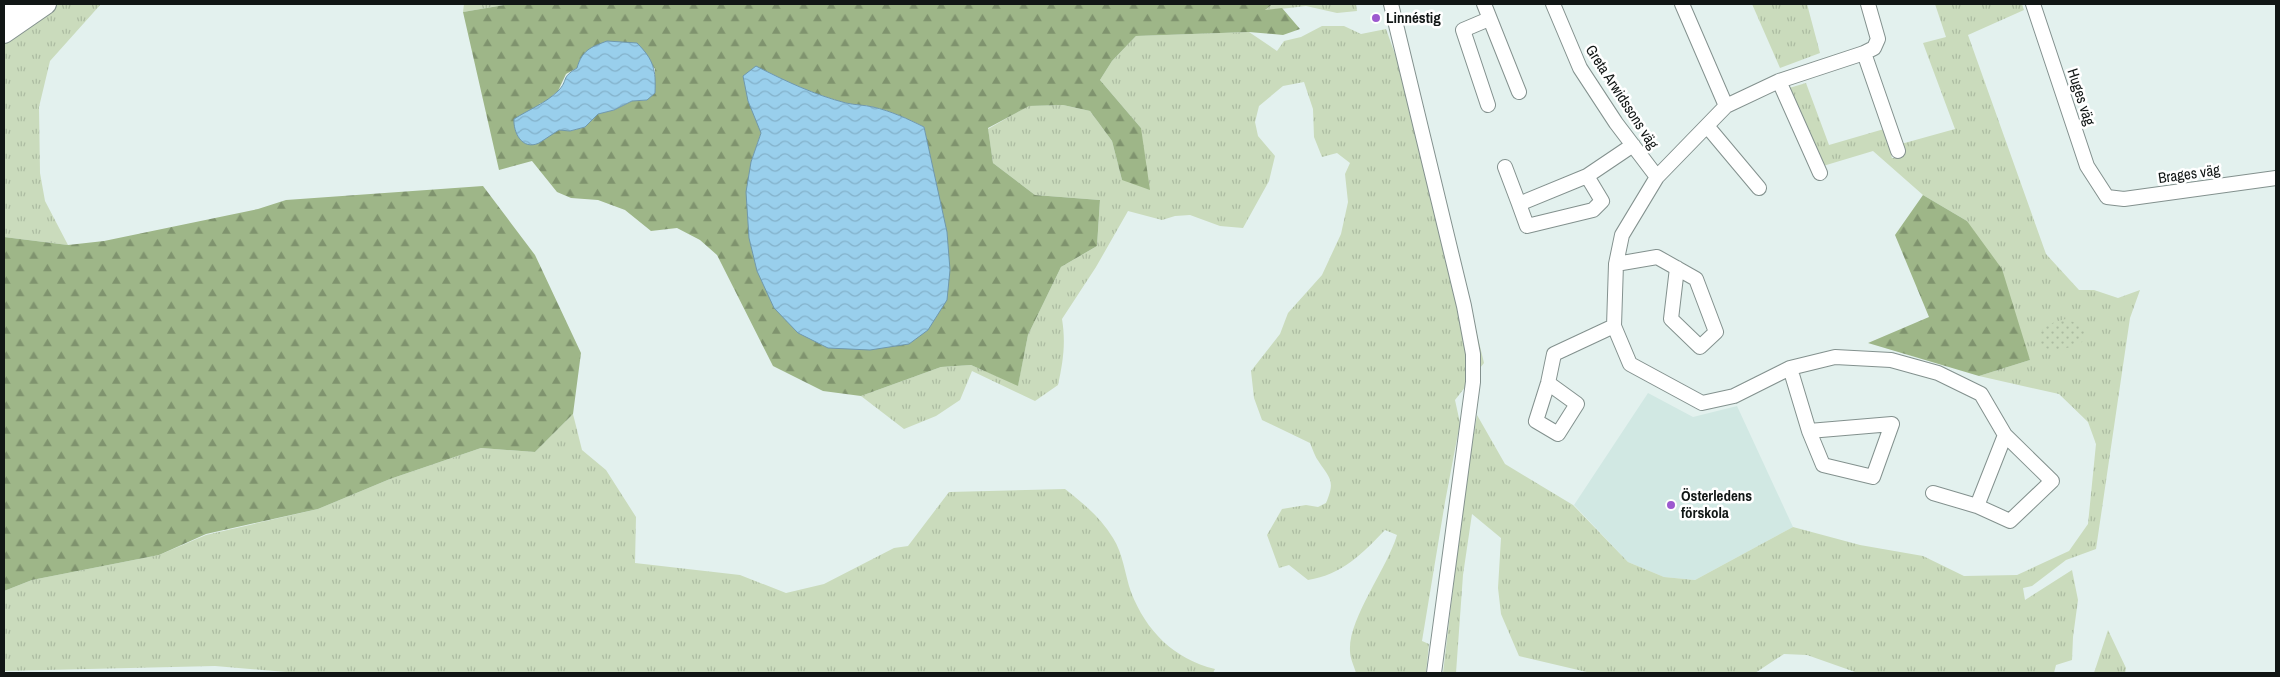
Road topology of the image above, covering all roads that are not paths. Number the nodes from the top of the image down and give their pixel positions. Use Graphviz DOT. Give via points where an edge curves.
graph roads {
  1 [pos="20,4"];
  2 [pos="46,4"];
  3 [pos="1392,4"];
  4 [pos="1484,4"];
  5 [pos="1553,4"];
  6 [pos="1682,4"];
  7 [pos="1868,4"];
  8 [pos="2033,4"];
  9 [pos="4,14"];
  10 [pos="1489,19"];
  11 [pos="4,33"];
  12 [pos="1864,53"];
  13 [pos="1779,81"];
  14 [pos="1519,92"];
  15 [pos="1488,105"];
  16 [pos="1726,106"];
  17 [pos="1707,126"];
  18 [pos="1633,146"];
  19 [pos="1898,151"];
  20 [pos="1505,168"];
  21 [pos="1820,173"];
  22 [pos="1587,176"];
  23 [pos="1657,177"];
  24 [pos="2276,178"];
  25 [pos="1759,188"];
  26 [pos="2107,197"];
  27 [pos="1519,204"];
  28 [pos="1616,264"];
  29 [pos="1677,268"];
  30 [pos="1614,326"];
  31 [pos="1790,368"];
  32 [pos="1548,383"];
  33 [pos="1809,431"];
  34 [pos="2005,435"];
  35 [pos="1933,493"];
  36 [pos="1976,506"];
  37 [pos="1434,673"];
  1 -- 9 [label="main road"];
  2 -- 11 [label="main road"];
  3 -- 37 [label="street" via="1473,354 1472,390"];
  4 -- 10 [label="street"];
  5 -- 18 [label="street, Greta Arwidssons väg" via="1580,68"];
  6 -- 16 [label="street"];
  7 -- 12 [label="street" via="1878,39 1874,48"];
  8 -- 26 [label="street, Huges väg" via="2087,166"];
  10 -- 14 [label="street"];
  10 -- 15 [label="street" via="1463,30"];
  12 -- 13 [label="street, Greta Arwidssons väg"];
  12 -- 19 [label="street"];
  13 -- 16 [label="street, Greta Arwidssons väg"];
  13 -- 21 [label="street"];
  16 -- 17 [label="street, Greta Arwidssons väg"];
  17 -- 23 [label="street, Greta Arwidssons väg"];
  17 -- 25 [label="street"];
  18 -- 22 [label="street"];
  18 -- 23 [label="street, Greta Arwidssons väg"];
  20 -- 27 [label="street"];
  22 -- 27 [label="street"];
  22 -- 27 [label="street" via="1602,200 1593,210 1527,226"];
  23 -- 28 [label="street, Greta Arwidssons väg" via="1622,235"];
  24 -- 26 [label="street, Brages väg" via="2124,200"];
  28 -- 29 [label="street" via="1657,256"];
  28 -- 30 [label="street, Greta Arwidssons väg"];
  29 -- 29 [label="street" via="1696,279 1716,332 1700,347 1671,319"];
  30 -- 31 [label="street, Greta Arwidssons väg" via="1630,364 1702,404 1734,396"];
  30 -- 32 [label="street" via="1554,354"];
  31 -- 33 [label="street"];
  31 -- 34 [label="street, Greta Arwidssons väg" via="1835,358 1891,360 1938,373 1981,394"];
  33 -- 33 [label="street" via="1824,465 1873,477 1892,424"];
  34 -- 36 [label="street"];
  34 -- 36 [label="street" via="2052,481 2010,521"];
  35 -- 36 [label="street"];
}
